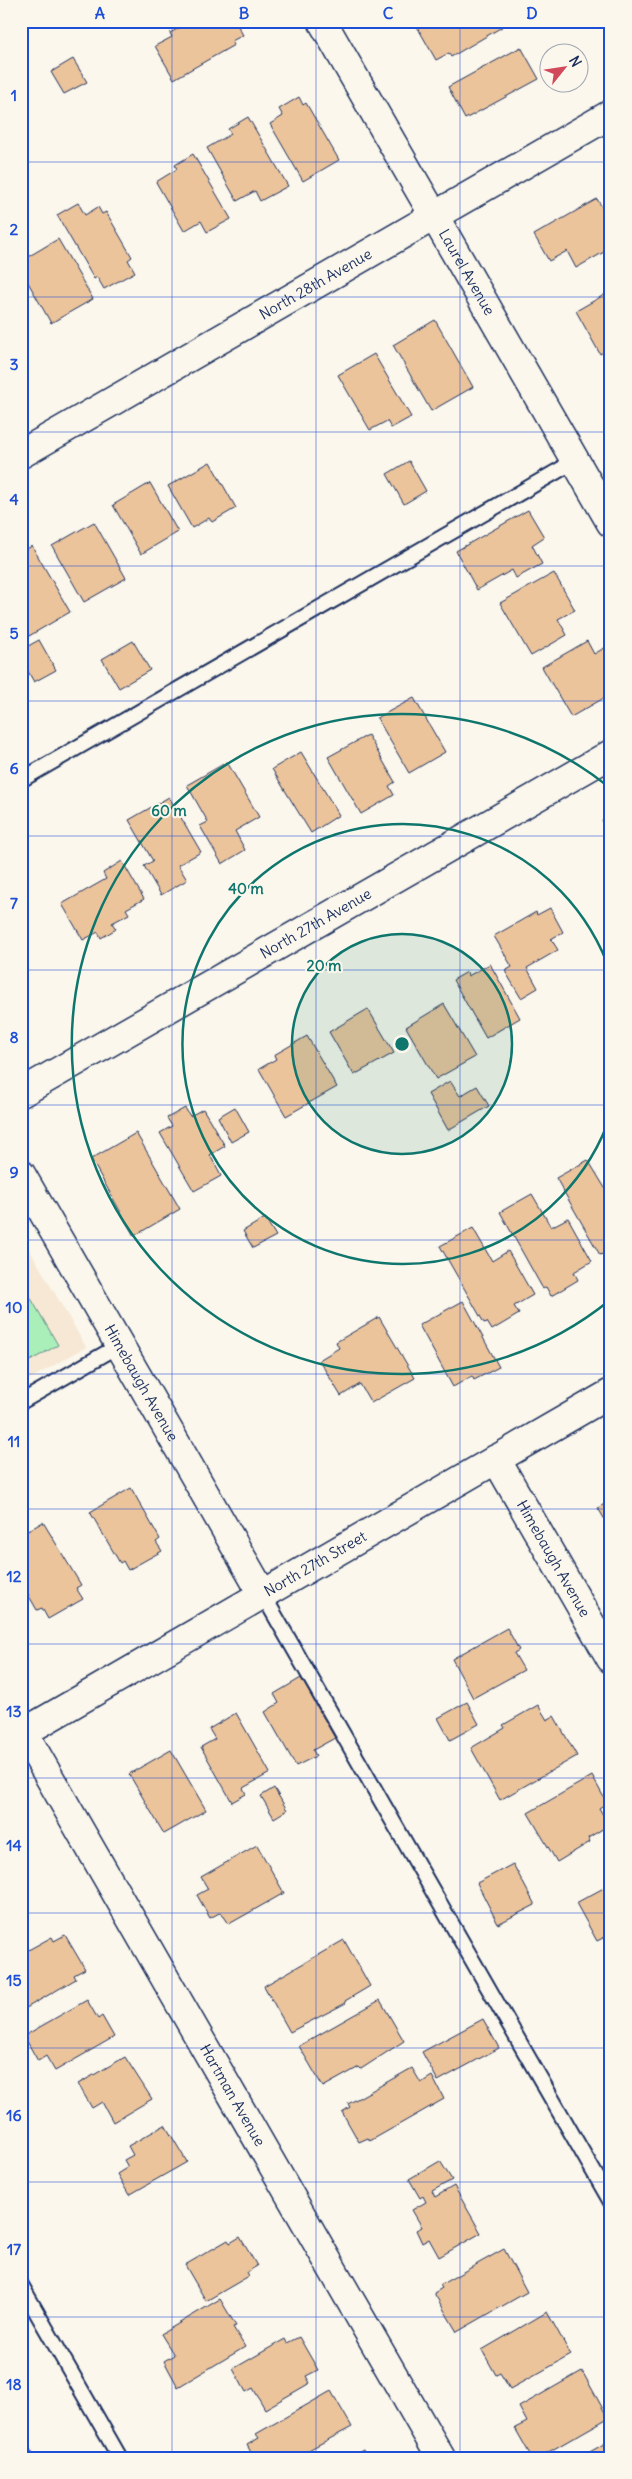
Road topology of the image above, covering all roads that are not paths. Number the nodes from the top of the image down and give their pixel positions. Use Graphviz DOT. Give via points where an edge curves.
graph roads {
  1 [pos="322,21"];
  2 [pos="611,114"];
  3 [pos="434,216"];
  4 [pos="21,454"];
  5 [pos="575,461"];
  6 [pos="611,523"];
  7 [pos="611,754"];
  8 [pos="21,780"];
  9 [pos="21,1094"];
  10 [pos="21,1174"];
  11 [pos="120,1345"];
  12 [pos="611,1393"];
  13 [pos="21,1402"];
  14 [pos="496,1459"];
  15 [pos="262,1593"];
  16 [pos="611,1659"];
  17 [pos="23,1734"];
  18 [pos="611,2202"];
  19 [pos="21,2285"];
  20 [pos="120,2458"];
  21 [pos="440,2458"];
  1 -- 3 [label="street, Laurel Avenue"];
  2 -- 3 [label="street, North 28th Avenue"];
  3 -- 4 [label="street, North 28th Avenue"];
  3 -- 5 [label="street, Laurel Avenue"];
  5 -- 6 [label="street, Laurel Avenue"];
  5 -- 8 [label="lane"];
  7 -- 9 [label="street, North 27th Avenue"];
  10 -- 11 [label="street, Himebaugh Avenue"];
  11 -- 13 [label="lane"];
  11 -- 15 [label="street, Himebaugh Avenue"];
  12 -- 14 [label="street, North 27th Street"];
  14 -- 15 [label="street, North 27th Street"];
  14 -- 16 [label="street, Himebaugh Avenue"];
  15 -- 17 [label="street, North 27th Street"];
  15 -- 18 [label="lane"];
  17 -- 21 [label="street, Hartman Avenue"];
  19 -- 20 [label="lane"];
}
